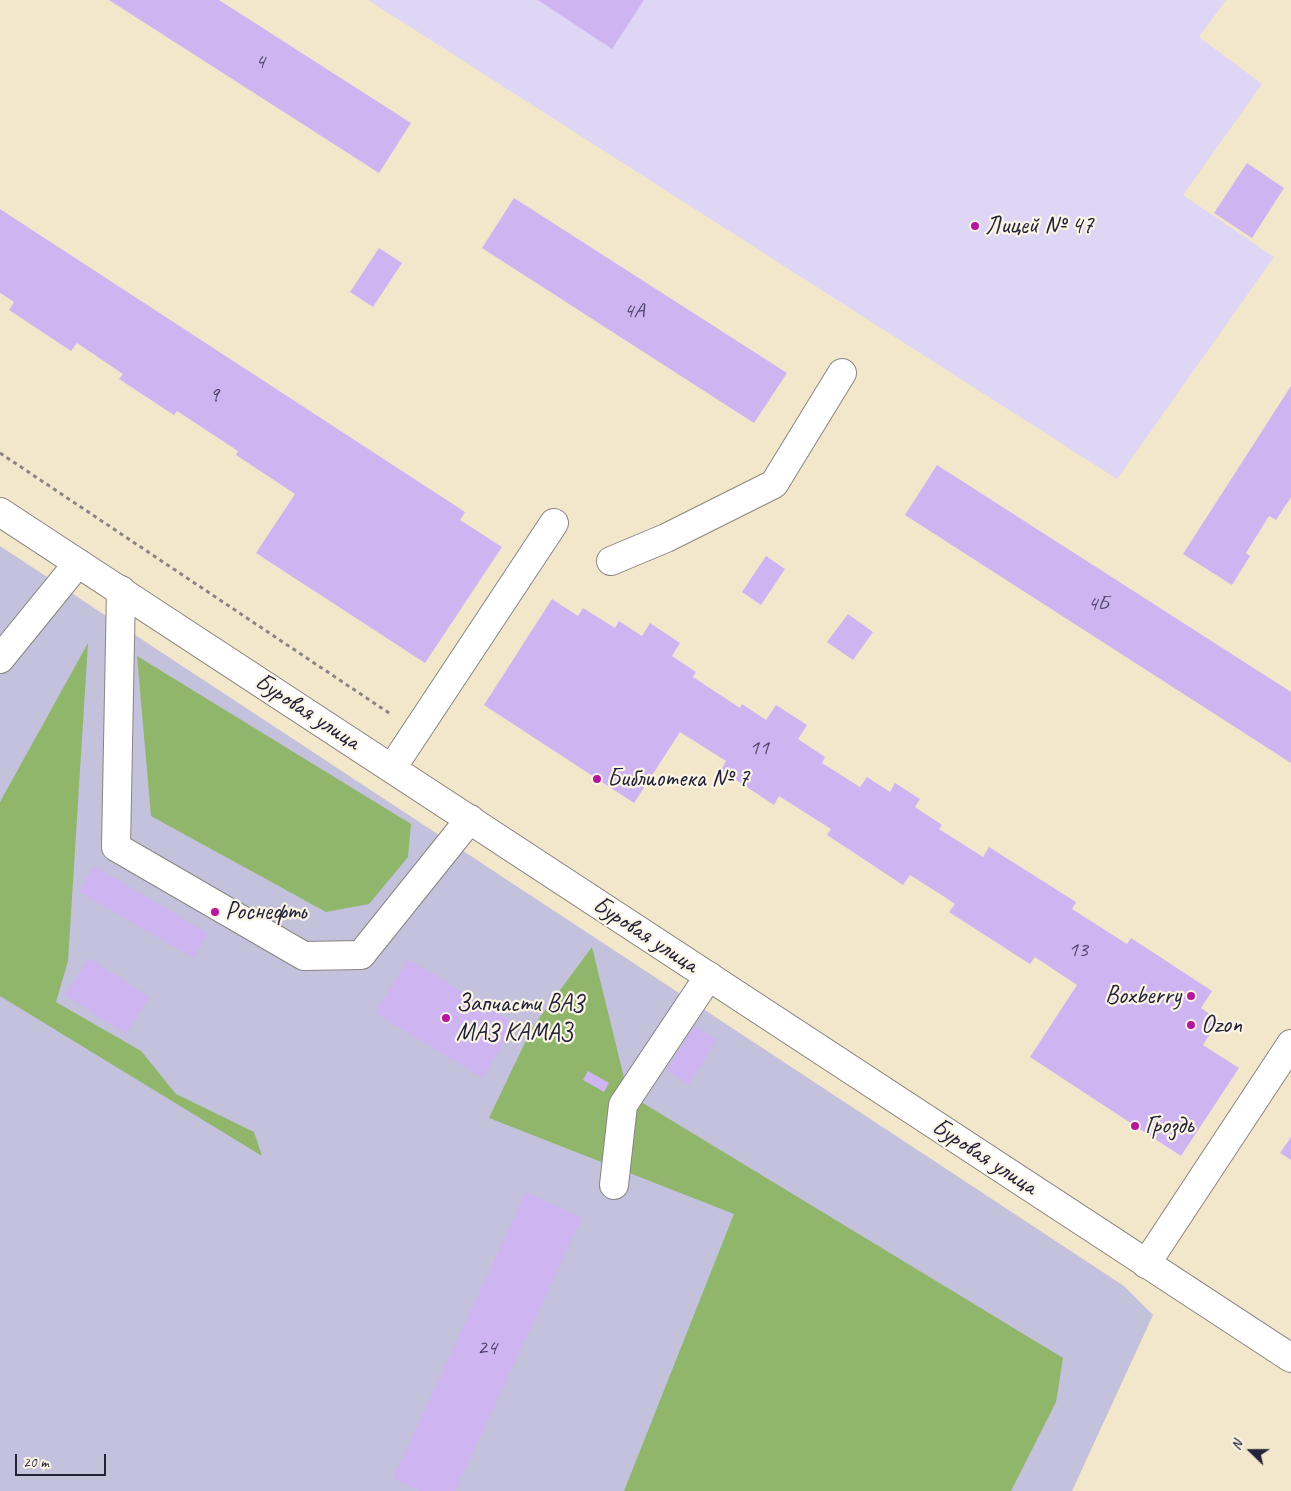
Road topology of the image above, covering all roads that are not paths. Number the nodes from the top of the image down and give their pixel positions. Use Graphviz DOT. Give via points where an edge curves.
graph roads {
  1 [pos="842,373"];
  2 [pos="0,512"];
  3 [pos="554,524"];
  4 [pos="611,561"];
  5 [pos="78,563"];
  6 [pos="120,590"];
  7 [pos="0,659"];
  8 [pos="392,768"];
  9 [pos="470,819"];
  10 [pos="709,976"];
  11 [pos="1291,1044"];
  12 [pos="614,1185"];
  13 [pos="1146,1264"];
  14 [pos="1291,1358"];
  1 -- 4 [label="main road" via="774,484 666,538"];
  2 -- 5 [label="main road, Буровая улица"];
  3 -- 8 [label="main road"];
  5 -- 6 [label="main road, Буровая улица"];
  5 -- 7 [label="main road"];
  6 -- 8 [label="main road, Буровая улица"];
  6 -- 9 [label="main road" via="116,847 304,956 360,955"];
  8 -- 9 [label="main road, Буровая улица"];
  9 -- 10 [label="main road, Буровая улица"];
  10 -- 12 [label="main road" via="623,1105"];
  10 -- 13 [label="main road, Буровая улица"];
  11 -- 13 [label="main road"];
  13 -- 14 [label="main road, Буровая улица"];
}
